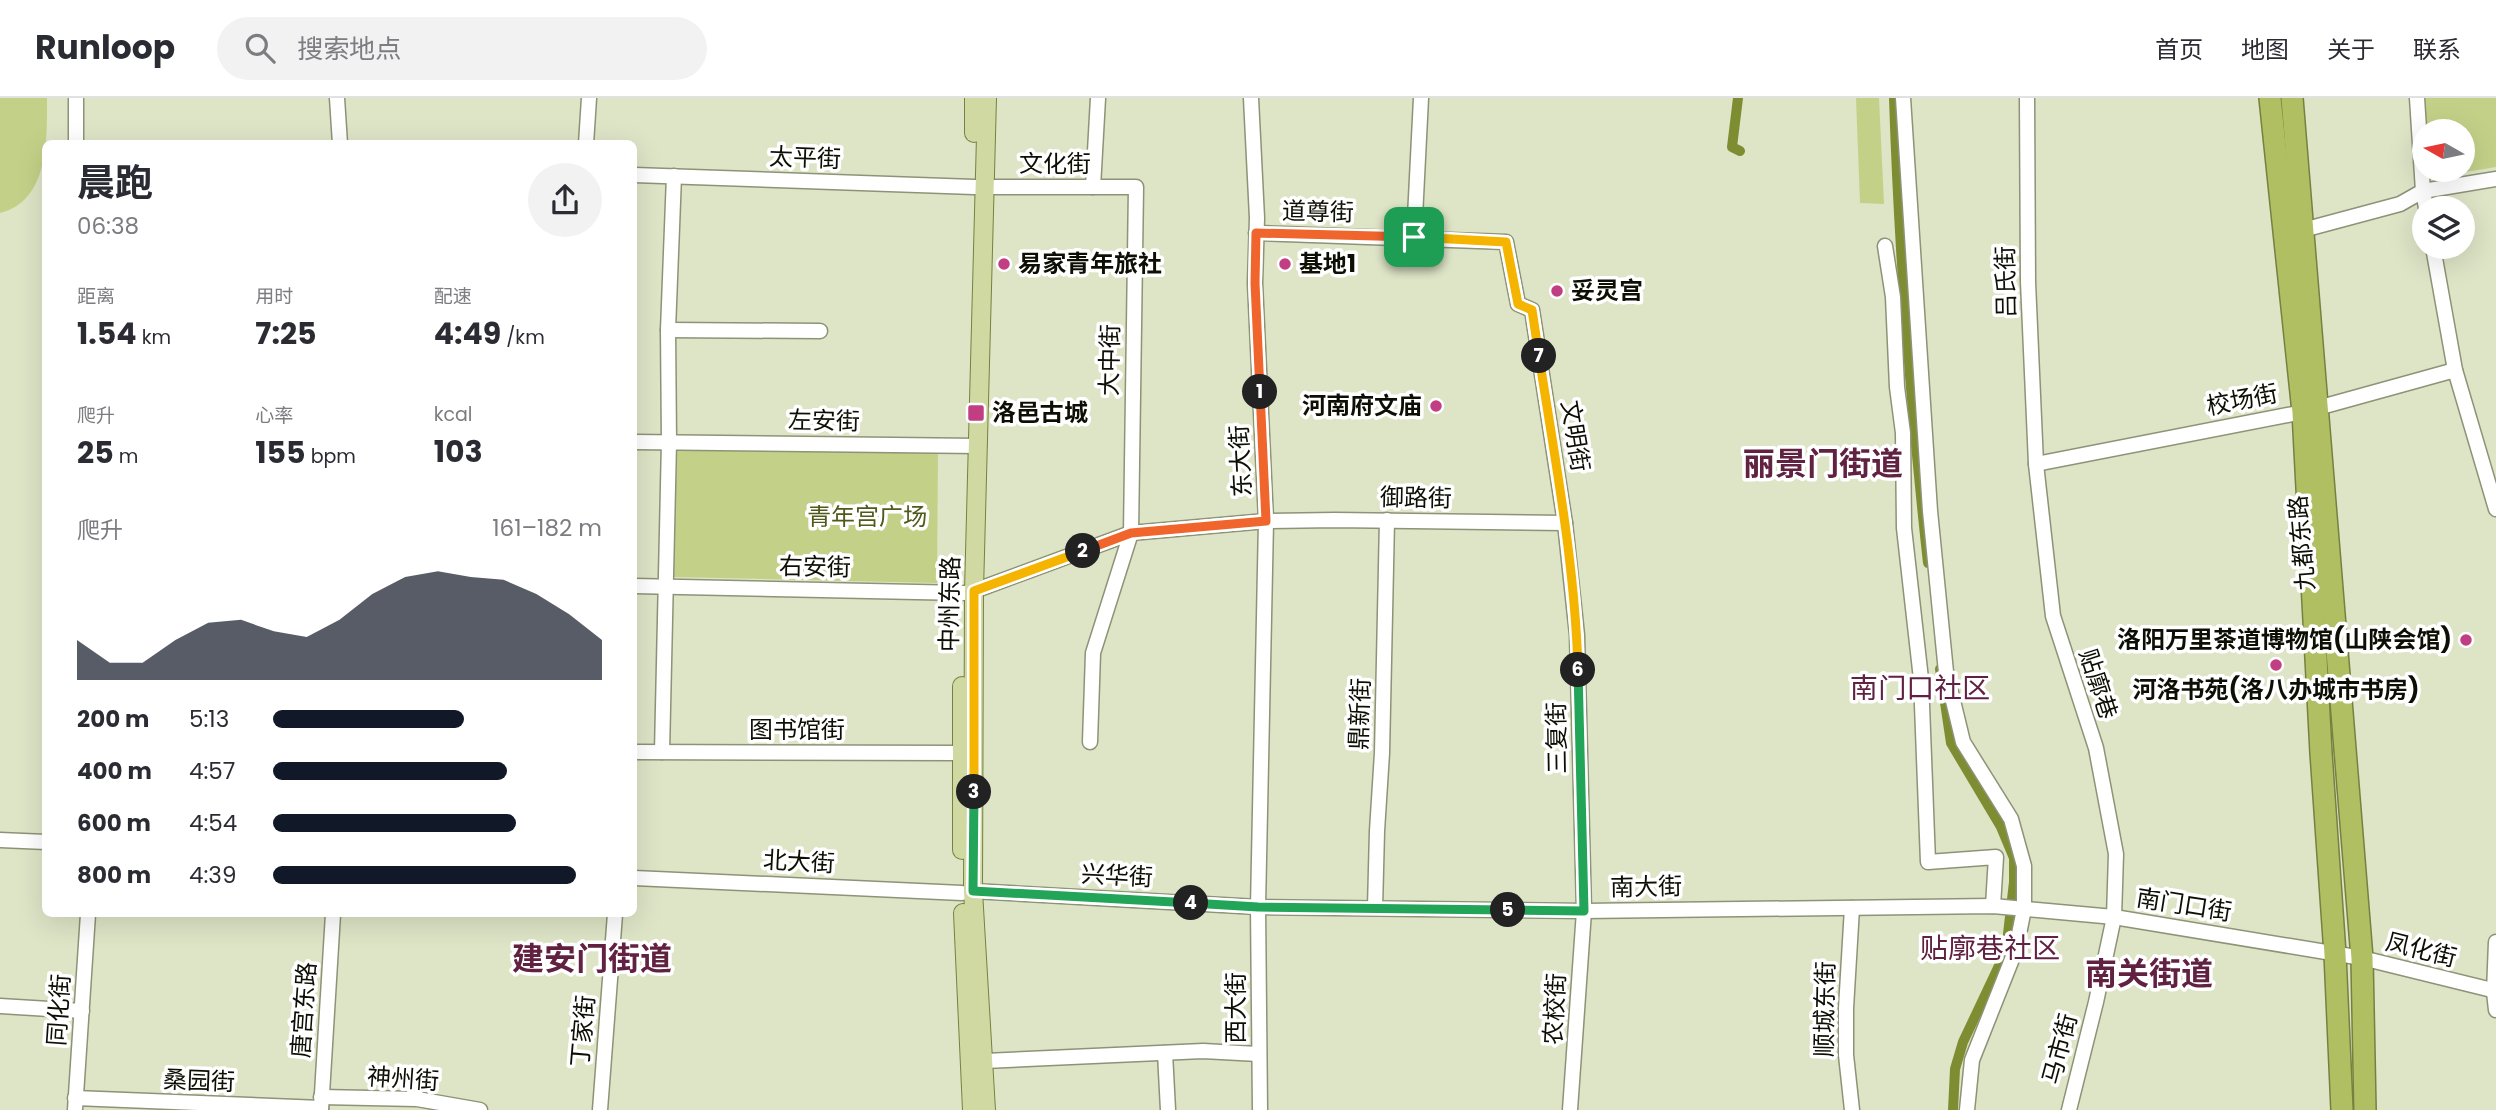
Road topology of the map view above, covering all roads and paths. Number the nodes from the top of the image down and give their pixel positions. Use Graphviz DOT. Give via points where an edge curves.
graph roads {
  1 [pos="76,98"];
  2 [pos="337,98"];
  3 [pos="589,98"];
  4 [pos="974,98"];
  5 [pos="987,98"];
  6 [pos="1098,98"];
  7 [pos="1251,98"];
  8 [pos="1421,98"];
  9 [pos="1903,98"];
  10 [pos="2027,98"];
  11 [pos="2270,98"];
  12 [pos="2292,98"];
  13 [pos="2417,98"];
  14 [pos="76,140"];
  15 [pos="340,140"];
  16 [pos="586,140"];
  17 [pos="637,175"];
  18 [pos="674,176"];
  19 [pos="2496,179"];
  20 [pos="979,187"];
  21 [pos="1093,187"];
  22 [pos="1136,187"];
  23 [pos="2423,191"];
  24 [pos="2424,196"];
  25 [pos="2303,230"];
  26 [pos="1256,233"];
  27 [pos="1414,237"];
  28 [pos="1506,242"];
  29 [pos="1885,246"];
  30 [pos="2434,259"];
  31 [pos="668,330"];
  32 [pos="820,331"];
  33 [pos="2455,370"];
  34 [pos="2310,410"];
  35 [pos="637,442"];
  36 [pos="669,442"];
  37 [pos="973,446"];
  38 [pos="2036,464"];
  39 [pos="2496,509"];
  40 [pos="1387,520"];
  41 [pos="1266,521"];
  42 [pos="1565,523"];
  43 [pos="1131,528"];
  44 [pos="637,586"];
  45 [pos="664,587"];
  46 [pos="969,592"];
  47 [pos="1090,742"];
  48 [pos="637,752"];
  49 [pos="662,752"];
  50 [pos="961,753"];
  51 [pos="0,831"];
  52 [pos="42,834"];
  53 [pos="0,840"];
  54 [pos="42,842"];
  55 [pos="637,868"];
  56 [pos="637,877"];
  57 [pos="966,889"];
  58 [pos="1993,906"];
  59 [pos="1258,907"];
  60 [pos="1376,908"];
  61 [pos="1852,908"];
  62 [pos="2024,909"];
  63 [pos="1584,911"];
  64 [pos="88,917"];
  65 [pos="333,917"];
  66 [pos="615,917"];
  67 [pos="2114,917"];
  68 [pos="2496,942"];
  69 [pos="2335,954"];
  70 [pos="2362,958"];
  71 [pos="2495,992"];
  72 [pos="0,1006"];
  73 [pos="2496,1010"];
  74 [pos="82,1011"];
  75 [pos="1165,1053"];
  76 [pos="1258,1054"];
  77 [pos="985,1061"];
  78 [pos="75,1104"];
  79 [pos="321,1105"];
  80 [pos="480,1110"];
  81 [pos="600,1110"];
  82 [pos="972,1110"];
  83 [pos="986,1110"];
  84 [pos="1168,1110"];
  85 [pos="1260,1110"];
  86 [pos="1570,1110"];
  87 [pos="1852,1110"];
  88 [pos="1967,1110"];
  89 [pos="2069,1110"];
  90 [pos="2342,1110"];
  91 [pos="2365,1110"];
  1 -- 14 [label="street"];
  2 -- 15 [label="street"];
  3 -- 16 [label="street"];
  4 -- 20 [label="main road, 中州东路"];
  5 -- 20 [label="main road, 中州东路"];
  6 -- 21 [label="street"];
  7 -- 26 [label="street, 东大街"];
  8 -- 27 [label="street"];
  9 -- 62 [label="street" via="1930,512 1946,672 1963,742 2011,819 2024,866"];
  10 -- 38 [label="street, 吕氏街" via="2028,282"];
  11 -- 34 [label="highway, 九都东路"];
  12 -- 25 [label="highway, 九都东路"];
  13 -- 23 [label="street"];
  17 -- 18 [label="street, 太平街"];
  18 -- 20 [label="street, 太平街"];
  18 -- 31 [label="street"];
  19 -- 23 [label="street"];
  20 -- 21 [label="street, 文化街"];
  20 -- 37 [label="main road, 中州东路"];
  21 -- 22 [label="street, 文化街"];
  22 -- 43 [label="street, 大中街"];
  23 -- 24 [label="street"];
  23 -- 25 [label="street" via="2400,204"];
  25 -- 34 [label="highway, 九都东路"];
  26 -- 27 [label="street, 道尊街"];
  26 -- 41 [label="street, 东大街"];
  27 -- 28 [label="street, 道尊街"];
  28 -- 42 [label="street, 文明街" via="1518,304 1532,310"];
  29 -- 58 [label="street" via="1894,297 1904,528 1921,679 1928,862 1996,857"];
  30 -- 33 [label="street"];
  31 -- 32 [label="street"];
  31 -- 36 [label="street"];
  33 -- 34 [label="street, 校场街"];
  33 -- 39 [label="street"];
  34 -- 38 [label="street, 校场街"];
  34 -- 69 [label="highway, 九都东路" via="2321,753"];
  34 -- 70 [label="highway, 九都东路"];
  35 -- 36 [label="street, 左安街"];
  36 -- 37 [label="street, 左安街"];
  36 -- 45 [label="street"];
  37 -- 46 [label="main road, 中州东路"];
  38 -- 67 [label="street, 贴廓巷" via="2053,616 2095,748 2116,854"];
  40 -- 41 [label="street, 御路街"];
  40 -- 42 [label="street, 御路街"];
  40 -- 60 [label="street, 鼎新街"];
  41 -- 43 [label="street, 御路街"];
  41 -- 59 [label="street, 东大街"];
  42 -- 63 [label="street, 三复街" via="1577,635"];
  43 -- 46 [label="street, 御路街"];
  43 -- 47 [label="street, 大中街" via="1093,653"];
  44 -- 45 [label="street, 右安街"];
  45 -- 46 [label="street, 右安街"];
  45 -- 49 [label="street"];
  46 -- 50 [label="main road, 中州东路"];
  46 -- 57 [label="main road, 中州东路"];
  48 -- 49 [label="street, 图书馆街"];
  49 -- 50 [label="street, 图书馆街"];
  50 -- 57 [label="main road, 中州东路"];
  51 -- 52 [label="street"];
  53 -- 54 [label="street"];
  55 -- 57 [label="street, 北大街"];
  56 -- 57 [label="street, 北大街"];
  57 -- 59 [label="street, 兴华街"];
  57 -- 77 [label="main road, 中州东路"];
  57 -- 82 [label="main road, 中州东路"];
  58 -- 61 [label="street, 南大街"];
  58 -- 62 [label="street, 南门口街"];
  59 -- 60 [label="street, 南大街"];
  59 -- 76 [label="street, 西大街"];
  60 -- 63 [label="street, 南大街"];
  61 -- 63 [label="street, 南大街"];
  61 -- 87 [label="street, 顺城东街" via="1846,1031"];
  62 -- 67 [label="street, 南门口街"];
  62 -- 88 [label="street" via="2017,948 1972,1060"];
  63 -- 86 [label="street, 农校街"];
  64 -- 74 [label="street, 同化街"];
  65 -- 79 [label="street, 唐宫东路"];
  66 -- 81 [label="street, 丁家街"];
  67 -- 69 [label="street, 南门口街"];
  67 -- 89 [label="street, 马市街"];
  68 -- 71 [label="street"];
  69 -- 70 [label="street, 凤化街"];
  69 -- 90 [label="highway, 九都东路"];
  70 -- 71 [label="street, 凤化街"];
  70 -- 91 [label="highway, 九都东路"];
  71 -- 73 [label="street"];
  72 -- 74 [label="street"];
  74 -- 78 [label="street, 同化街"];
  75 -- 76 [label="street"];
  75 -- 77 [label="street"];
  75 -- 84 [label="street"];
  76 -- 85 [label="street, 西大街"];
  77 -- 83 [label="main road, 中州东路"];
  78 -- 79 [label="street, 桑园街"];
  79 -- 80 [label="street, 神州街" via="417,1099"];
}
